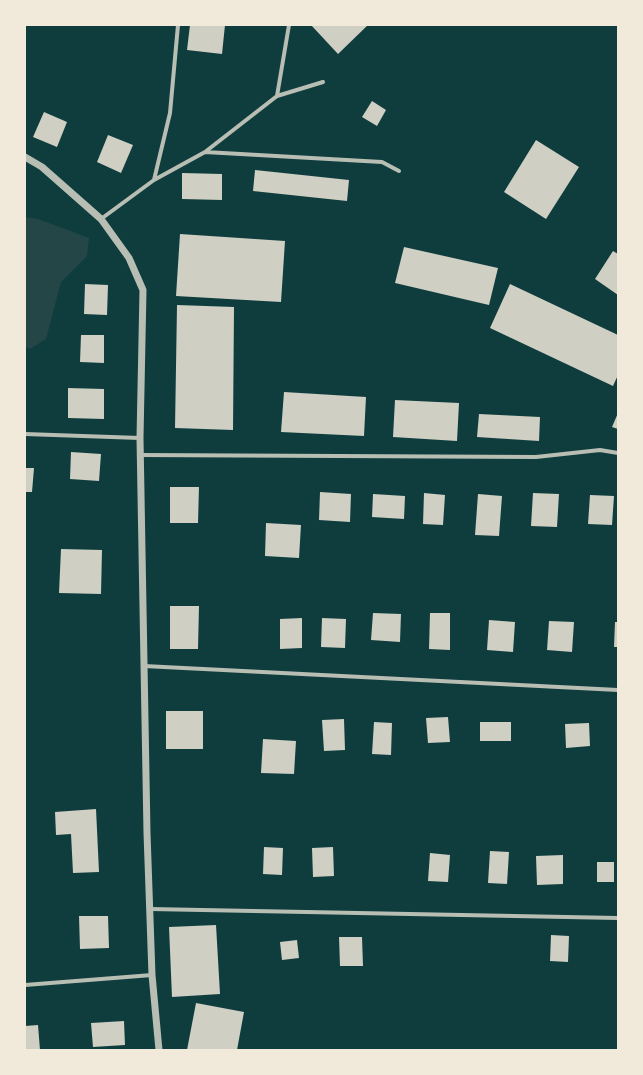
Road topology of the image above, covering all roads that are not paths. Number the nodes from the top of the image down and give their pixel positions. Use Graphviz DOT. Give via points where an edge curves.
graph roads {
  1 [pos="178,25"];
  2 [pos="289,25"];
  3 [pos="323,82"];
  4 [pos="277,96"];
  5 [pos="205,152"];
  6 [pos="25,157"];
  7 [pos="399,171"];
  8 [pos="154,180"];
  9 [pos="101,219"];
  10 [pos="25,434"];
  11 [pos="140,438"];
  12 [pos="618,453"];
  13 [pos="140,455"];
  14 [pos="144,666"];
  15 [pos="618,690"];
  16 [pos="150,909"];
  17 [pos="618,918"];
  18 [pos="152,975"];
  19 [pos="25,985"];
  20 [pos="159,1050"];
  1 -- 8 [label="street" via="170,113"];
  2 -- 4 [label="street"];
  3 -- 4 [label="street"];
  4 -- 5 [label="street"];
  5 -- 7 [label="street" via="382,162"];
  5 -- 8 [label="street"];
  6 -- 9 [label="street" via="42,167"];
  8 -- 9 [label="street"];
  9 -- 11 [label="street" via="129,258 142,290"];
  10 -- 11 [label="street"];
  11 -- 13 [label="street"];
  12 -- 13 [label="street" via="600,450 536,457"];
  13 -- 14 [label="street"];
  14 -- 15 [label="street"];
  14 -- 16 [label="street"];
  16 -- 17 [label="street"];
  16 -- 18 [label="street"];
  18 -- 19 [label="street"];
  18 -- 20 [label="street"];
}
